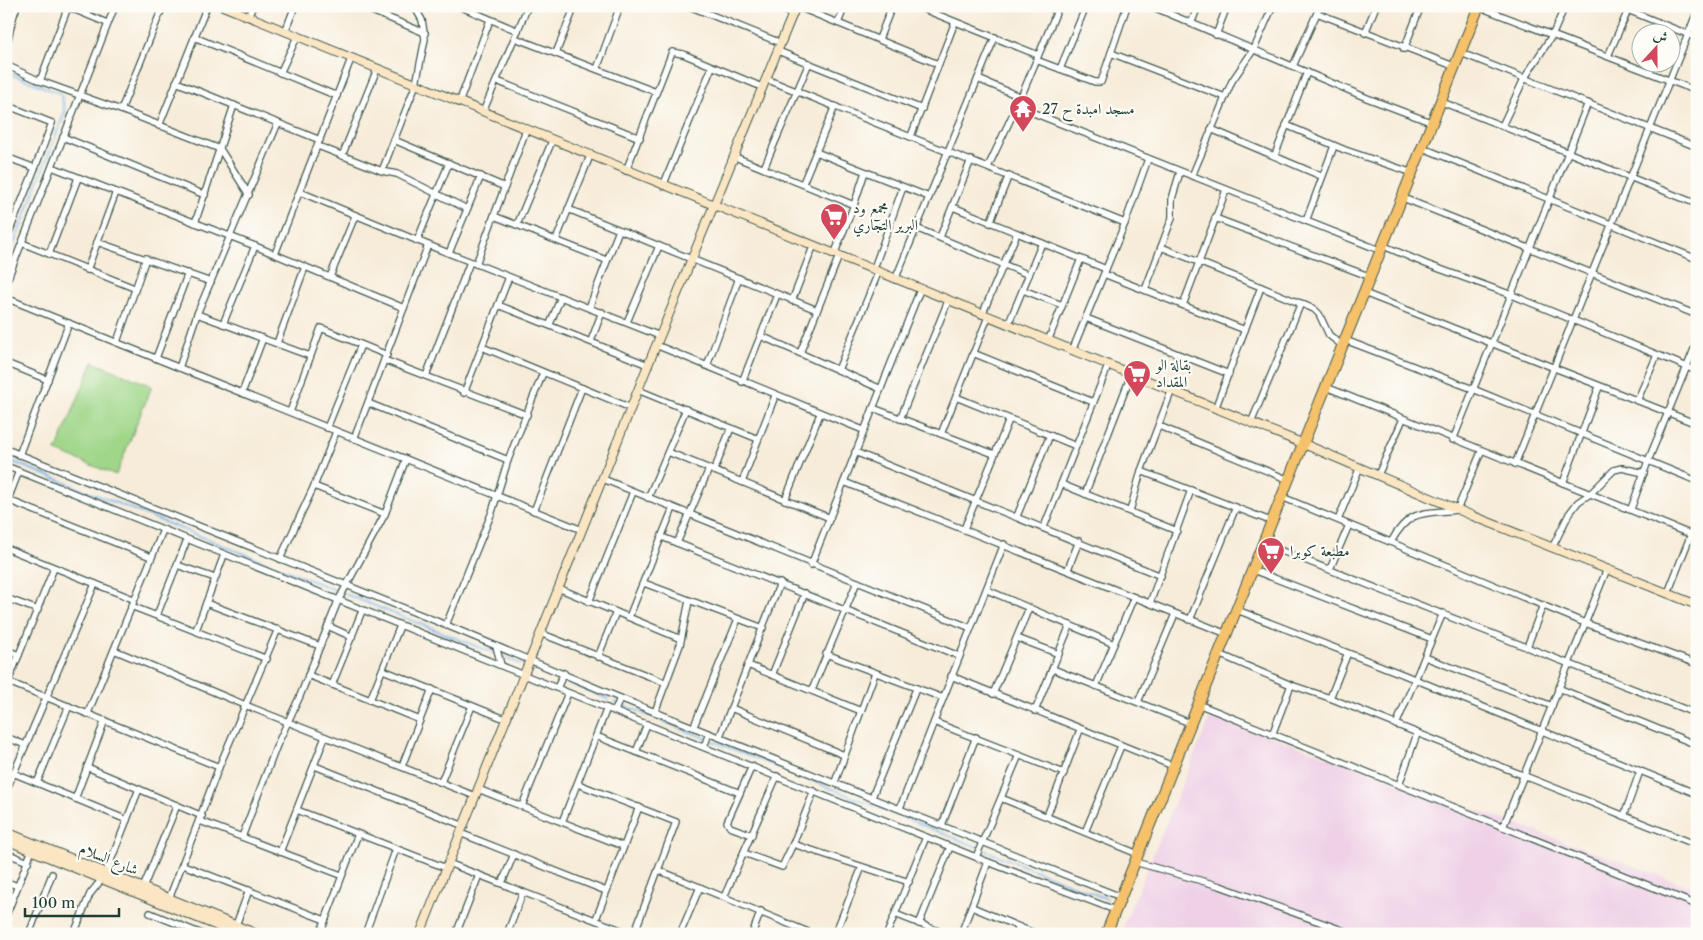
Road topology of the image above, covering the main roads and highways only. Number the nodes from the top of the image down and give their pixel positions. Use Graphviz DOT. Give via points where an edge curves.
graph roads {
  1 [pos="1478,6"];
  2 [pos="1106,934"];
  1 -- 2 [label="highway"];
}
